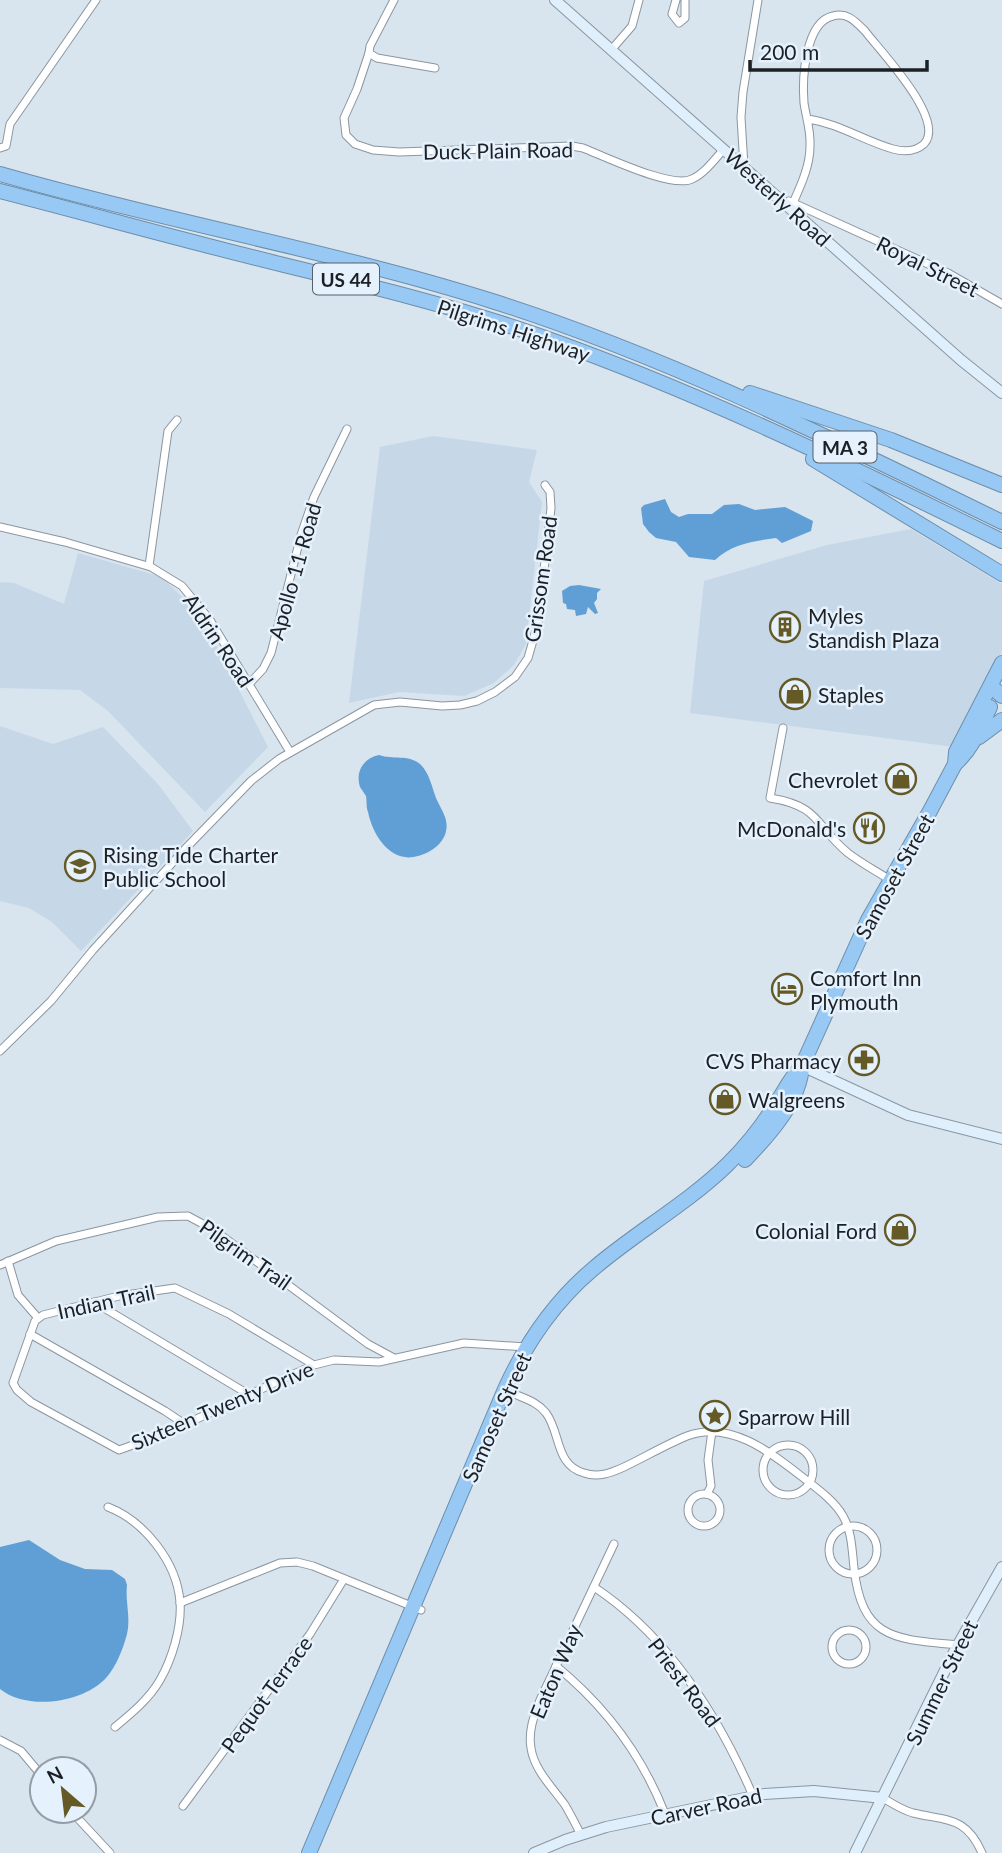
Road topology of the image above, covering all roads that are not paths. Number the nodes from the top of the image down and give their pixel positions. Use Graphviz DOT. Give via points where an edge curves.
graph roads {
  1 [pos="96,0"];
  2 [pos="394,0"];
  3 [pos="555,0"];
  4 [pos="639,0"];
  5 [pos="676,0"];
  6 [pos="685,0"];
  7 [pos="758,0"];
  8 [pos="612,50"];
  9 [pos="369,53"];
  10 [pos="435,68"];
  11 [pos="807,119"];
  12 [pos="10,124"];
  13 [pos="0,125"];
  14 [pos="0,148"];
  15 [pos="724,149"];
  16 [pos="744,167"];
  17 [pos="4,174"];
  18 [pos="0,191"];
  19 [pos="776,195"];
  20 [pos="793,203"];
  21 [pos="1002,304"];
  22 [pos="688,374"];
  23 [pos="1002,393"];
  24 [pos="177,420"];
  25 [pos="748,421"];
  26 [pos="347,429"];
  27 [pos="545,485"];
  28 [pos="1002,485"];
  29 [pos="1000,521"];
  30 [pos="0,527"];
  31 [pos="1002,541"];
  32 [pos="149,566"];
  33 [pos="1002,574"];
  34 [pos="1002,663"];
  35 [pos="249,684"];
  36 [pos="998,690"];
  37 [pos="1002,720"];
  38 [pos="783,728"];
  39 [pos="975,740"];
  40 [pos="290,752"];
  41 [pos="954,764"];
  42 [pos="890,880"];
  43 [pos="0,1051"];
  44 [pos="802,1066"];
  45 [pos="1002,1139"];
  46 [pos="8,1261"];
  47 [pos="0,1265"];
  48 [pos="94,1303"];
  49 [pos="38,1318"];
  50 [pos="30,1334"];
  51 [pos="529,1349"];
  52 [pos="394,1358"];
  53 [pos="314,1364"];
  54 [pos="508,1391"];
  55 [pos="248,1394"];
  56 [pos="183,1423"];
  57 [pos="712,1431"];
  58 [pos="119,1450"];
  59 [pos="768,1454"];
  60 [pos="809,1483"];
  61 [pos="708,1494"];
  62 [pos="108,1507"];
  63 [pos="847,1527"];
  64 [pos="614,1544"];
  65 [pos="1002,1567"];
  66 [pos="855,1573"];
  67 [pos="344,1579"];
  68 [pos="594,1587"];
  69 [pos="180,1603"];
  70 [pos="418,1608"];
  71 [pos="873,1621"];
  72 [pos="860,1635"];
  73 [pos="958,1645"];
  74 [pos="556,1666"];
  75 [pos="115,1727"];
  76 [pos="0,1740"];
  77 [pos="28,1759"];
  78 [pos="753,1796"];
  79 [pos="883,1798"];
  80 [pos="183,1806"];
  81 [pos="665,1814"];
  82 [pos="84,1825"];
  83 [pos="581,1835"];
  84 [pos="110,1853"];
  85 [pos="309,1853"];
  86 [pos="317,1853"];
  87 [pos="534,1853"];
  88 [pos="855,1853"];
  89 [pos="982,1853"];
  1 -- 12 [label="street"];
  2 -- 9 [label="street, Duck Plain Road"];
  3 -- 8 [label="street, Westerly Road"];
  4 -- 8 [label="street" via="632,26"];
  5 -- 6 [label="street" via="672,11 679,23 685,18"];
  7 -- 16 [label="street" via="743,92"];
  8 -- 15 [label="street, Westerly Road"];
  9 -- 10 [label="street"];
  9 -- 15 [label="street, Duck Plain Road" via="343,122 349,139 362,147 406,152 572,146 681,182 702,173"];
  11 -- 11 [label="street" via="804,85 814,31 826,18 844,15 865,31 911,91 929,130 925,143 908,152"];
  11 -- 20 [label="street" via="811,149"];
  12 -- 13 [label="street"];
  12 -- 14 [label="street" via="8,142"];
  15 -- 16 [label="street, Westerly Road"];
  16 -- 19 [label="street, Westerly Road"];
  17 -- 22 [label="highway, Pilgrims Highway / US 44" via="451,289 549,320"];
  18 -- 25 [label="highway, Pilgrims Highway / US 44" via="482,318 632,370"];
  19 -- 20 [label="street, Royal Street"];
  19 -- 23 [label="street, Westerly Road"];
  20 -- 21 [label="street, Royal Street" via="948,273"];
  22 -- 28 [label="highway, US 44" via="874,433"];
  22 -- 29 [label="highway, Pilgrims Highway / MA 3"];
  24 -- 32 [label="street" via="168,431"];
  25 -- 31 [label="highway, Pilgrims Highway / US 44"];
  25 -- 33 [label="highway"];
  26 -- 35 [label="street, Apollo 11 Road" via="301,535 271,653 264,669"];
  27 -- 40 [label="street, Grissom Road" via="551,508 538,623 528,658 514,677 495,692 460,705 374,705"];
  30 -- 32 [label="street, Aldrin Road"];
  32 -- 35 [label="street, Aldrin Road" via="191,594"];
  34 -- 36 [label="highway, Samoset Street"];
  35 -- 40 [label="street, Aldrin Road"];
  36 -- 39 [label="highway, Samoset Street"];
  36 -- 41 [label="highway, Samoset Street" via="956,752"];
  37 -- 39 [label="highway"];
  38 -- 42 [label="street" via="770,798 814,814 849,853"];
  39 -- 41 [label="highway, Samoset Street"];
  40 -- 43 [label="street, Grissom Road" via="251,781 185,849"];
  41 -- 42 [label="highway, Samoset Street"];
  42 -- 44 [label="highway, Samoset Street"];
  44 -- 45 [label="street" via="908,1115"];
  44 -- 51 [label="highway, Samoset Street" via="759,1129 729,1163 585,1276 555,1307"];
  46 -- 47 [label="street, Pilgrim Trail"];
  46 -- 49 [label="street" via="18,1295"];
  46 -- 52 [label="street, Pilgrim Trail" via="75,1236 153,1217 188,1216"];
  48 -- 49 [label="street, Indian Trail"];
  48 -- 53 [label="street, Indian Trail" via="175,1288"];
  48 -- 55 [label="street"];
  49 -- 50 [label="street, Indian Trail"];
  50 -- 56 [label="street"];
  50 -- 58 [label="street, Indian Trail" via="13,1383 16,1388 31,1402"];
  51 -- 52 [label="street, Sixteen Twenty Drive" via="456,1343"];
  51 -- 54 [label="highway, Samoset Street"];
  52 -- 53 [label="street, Sixteen Twenty Drive"];
  53 -- 55 [label="street, Sixteen Twenty Drive"];
  54 -- 57 [label="street" via="540,1406 566,1461 585,1474 607,1474 687,1436"];
  54 -- 70 [label="highway, Samoset Street"];
  55 -- 56 [label="street, Sixteen Twenty Drive"];
  56 -- 58 [label="street, Sixteen Twenty Drive"];
  57 -- 59 [label="street" via="737,1436"];
  57 -- 61 [label="street"];
  59 -- 60 [label="street"];
  59 -- 60 [label="street" via="785,1445 803,1449 813,1465"];
  59 -- 60 [label="street" via="763,1472 772,1489 790,1495"];
  60 -- 63 [label="street" via="836,1507"];
  61 -- 61 [label="street" via="718,1501 720,1513 713,1523 701,1526 692,1520 689,1507 697,1496"];
  62 -- 69 [label="street" via="132,1519 154,1542 169,1565"];
  63 -- 66 [label="street"];
  63 -- 66 [label="street" via="834,1535 829,1551 839,1569"];
  63 -- 66 [label="street" via="867,1531 877,1548 872,1563"];
  64 -- 68 [label="street, Eaton Way"];
  65 -- 73 [label="street, Summer Street"];
  66 -- 71 [label="street" via="859,1599"];
  67 -- 69 [label="street" via="304,1563 285,1562"];
  67 -- 70 [label="street"];
  67 -- 80 [label="street, Pequot Terrace" via="310,1634"];
  68 -- 74 [label="street, Eaton Way"];
  68 -- 78 [label="street, Priest Road" via="639,1624 682,1671 723,1732"];
  69 -- 75 [label="street" via="174,1645 164,1673 146,1699"];
  70 -- 85 [label="highway, Samoset Street"];
  70 -- 86 [label="highway, Samoset Street"];
  71 -- 72 [label="street"];
  71 -- 73 [label="street" via="897,1638"];
  72 -- 72 [label="street" via="866,1646 862,1657 852,1664 837,1659 832,1646 836,1636 848,1630"];
  73 -- 79 [label="street, Summer Street"];
  74 -- 81 [label="street" via="617,1728"];
  74 -- 83 [label="street, Eaton Way" via="532,1722 531,1749"];
  76 -- 77 [label="street"];
  78 -- 79 [label="street, Carver Road" via="799,1791"];
  78 -- 81 [label="street, Carver Road"];
  79 -- 88 [label="street, Summer Street"];
  79 -- 89 [label="street" via="911,1812 952,1820 973,1836"];
  81 -- 83 [label="street, Carver Road"];
  82 -- 84 [label="street"];
  83 -- 87 [label="street, Carver Road"];
}
